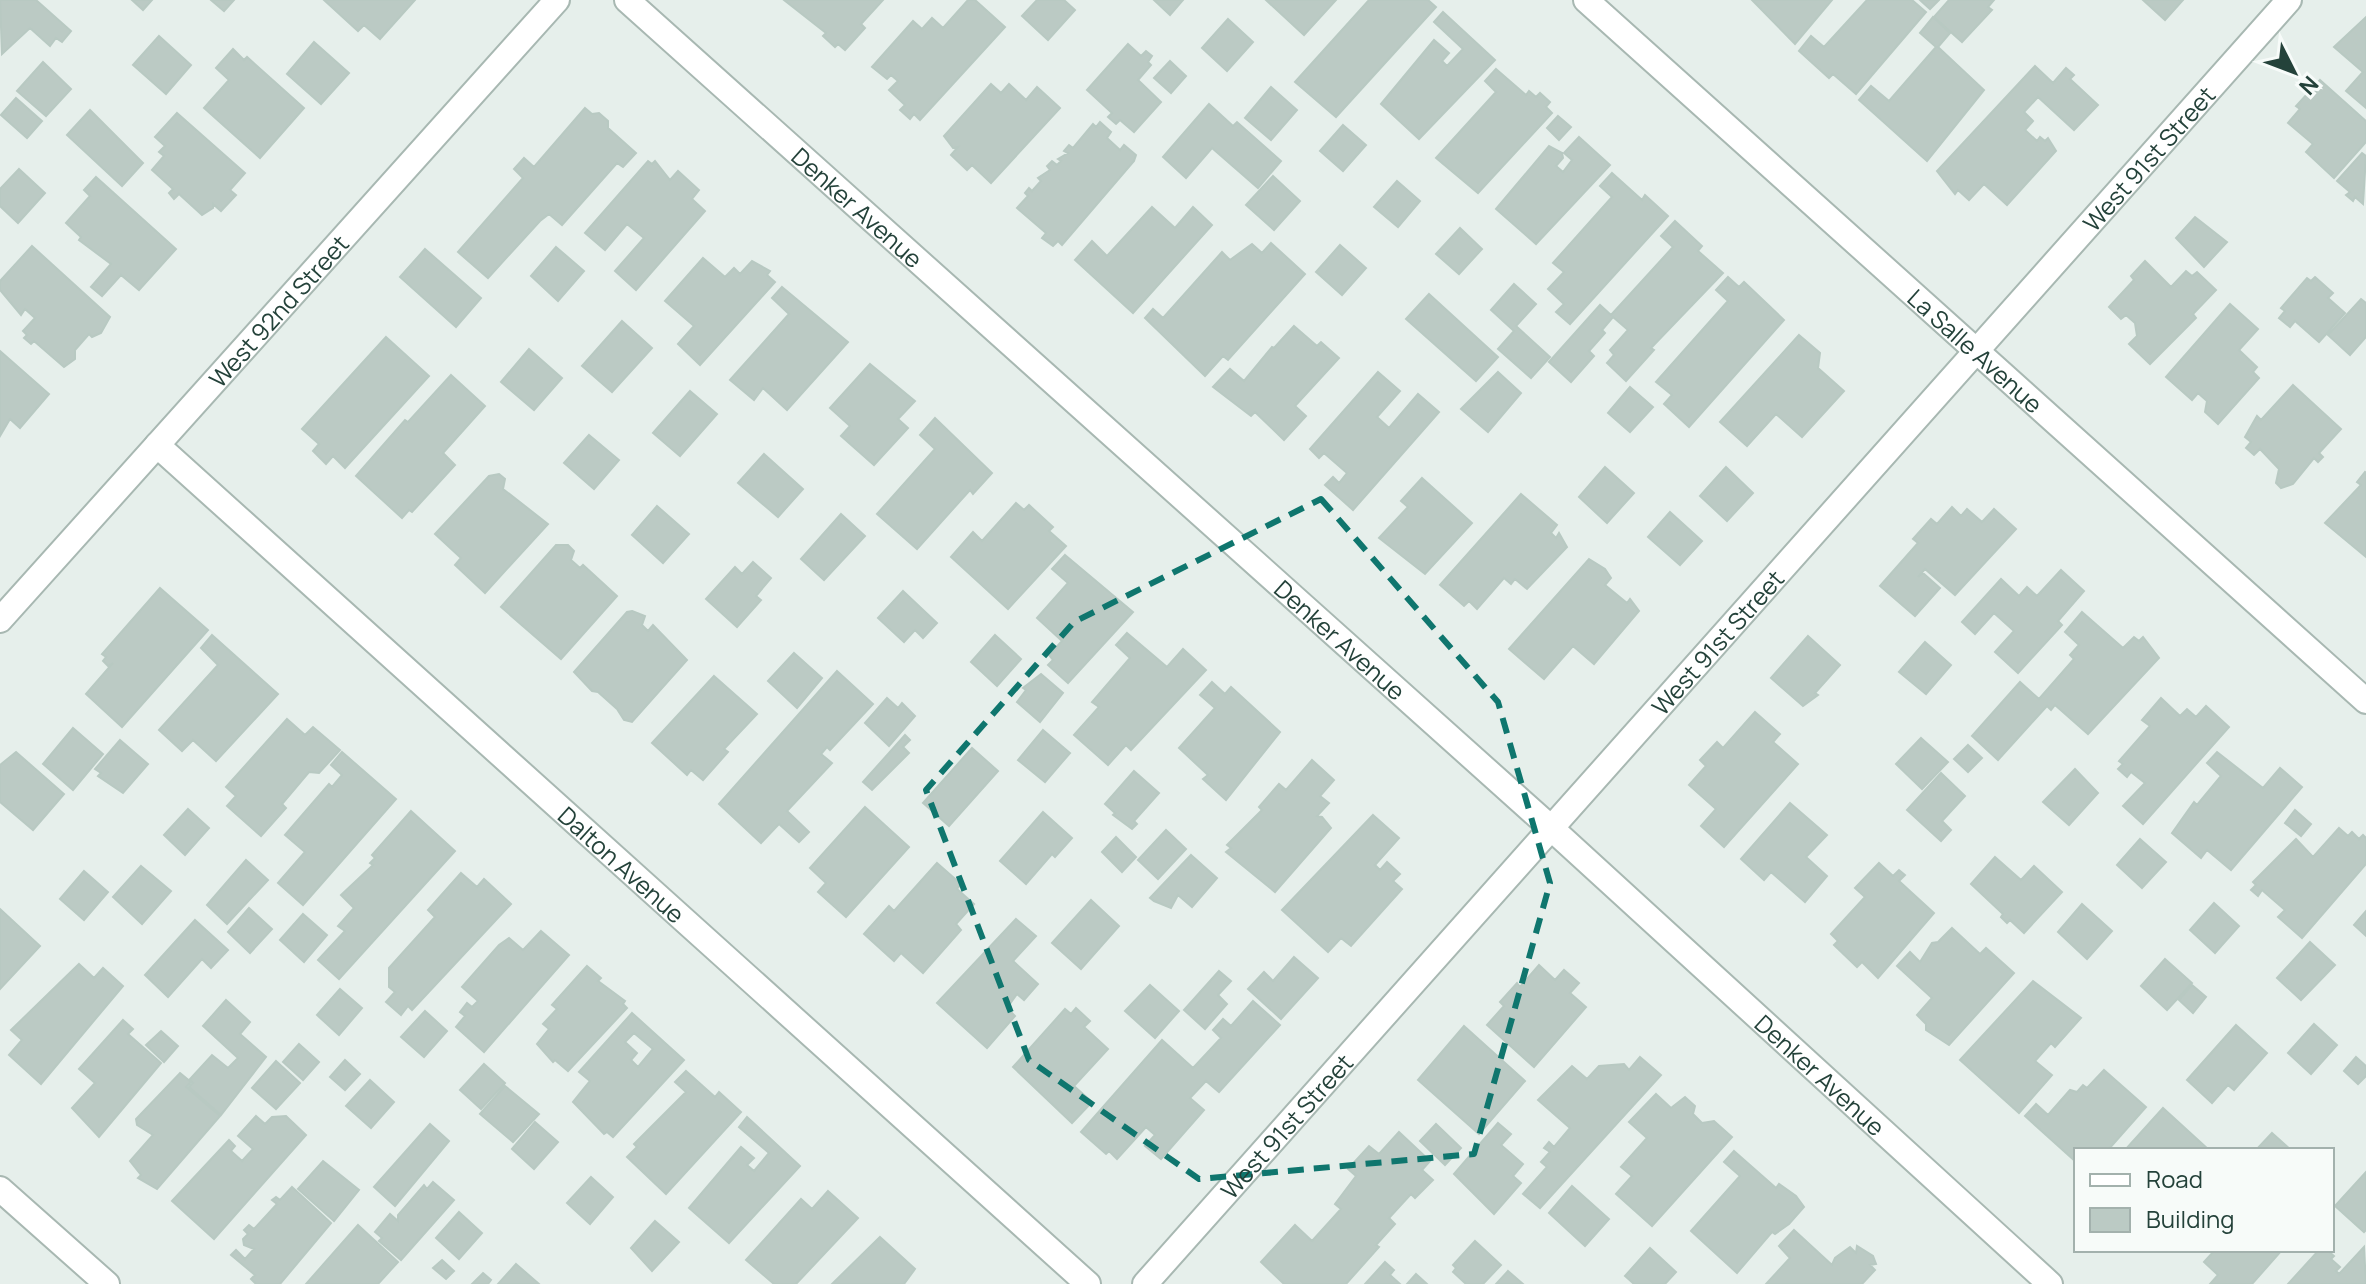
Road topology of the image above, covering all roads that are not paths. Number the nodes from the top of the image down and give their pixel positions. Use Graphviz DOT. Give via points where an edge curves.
graph roads {
  1 [pos="557,0"];
  2 [pos="627,0"];
  3 [pos="1586,0"];
  4 [pos="2289,0"];
  5 [pos="1978,349"];
  6 [pos="157,445"];
  7 [pos="0,620"];
  8 [pos="2366,701"];
  9 [pos="1551,828"];
  10 [pos="0,1189"];
  11 [pos="107,1284"];
  12 [pos="1088,1284"];
  13 [pos="1145,1284"];
  14 [pos="2050,1284"];
  1 -- 6 [label="street, West 92nd Street"];
  2 -- 9 [label="street, Denker Avenue"];
  3 -- 5 [label="street, La Salle Avenue"];
  4 -- 5 [label="street, West 91st Street"];
  5 -- 8 [label="street, La Salle Avenue"];
  5 -- 9 [label="street, West 91st Street"];
  6 -- 7 [label="street, West 92nd Street"];
  6 -- 12 [label="street, Dalton Avenue"];
  9 -- 13 [label="street, West 91st Street"];
  9 -- 14 [label="street, Denker Avenue"];
  10 -- 11 [label="street"];
}
